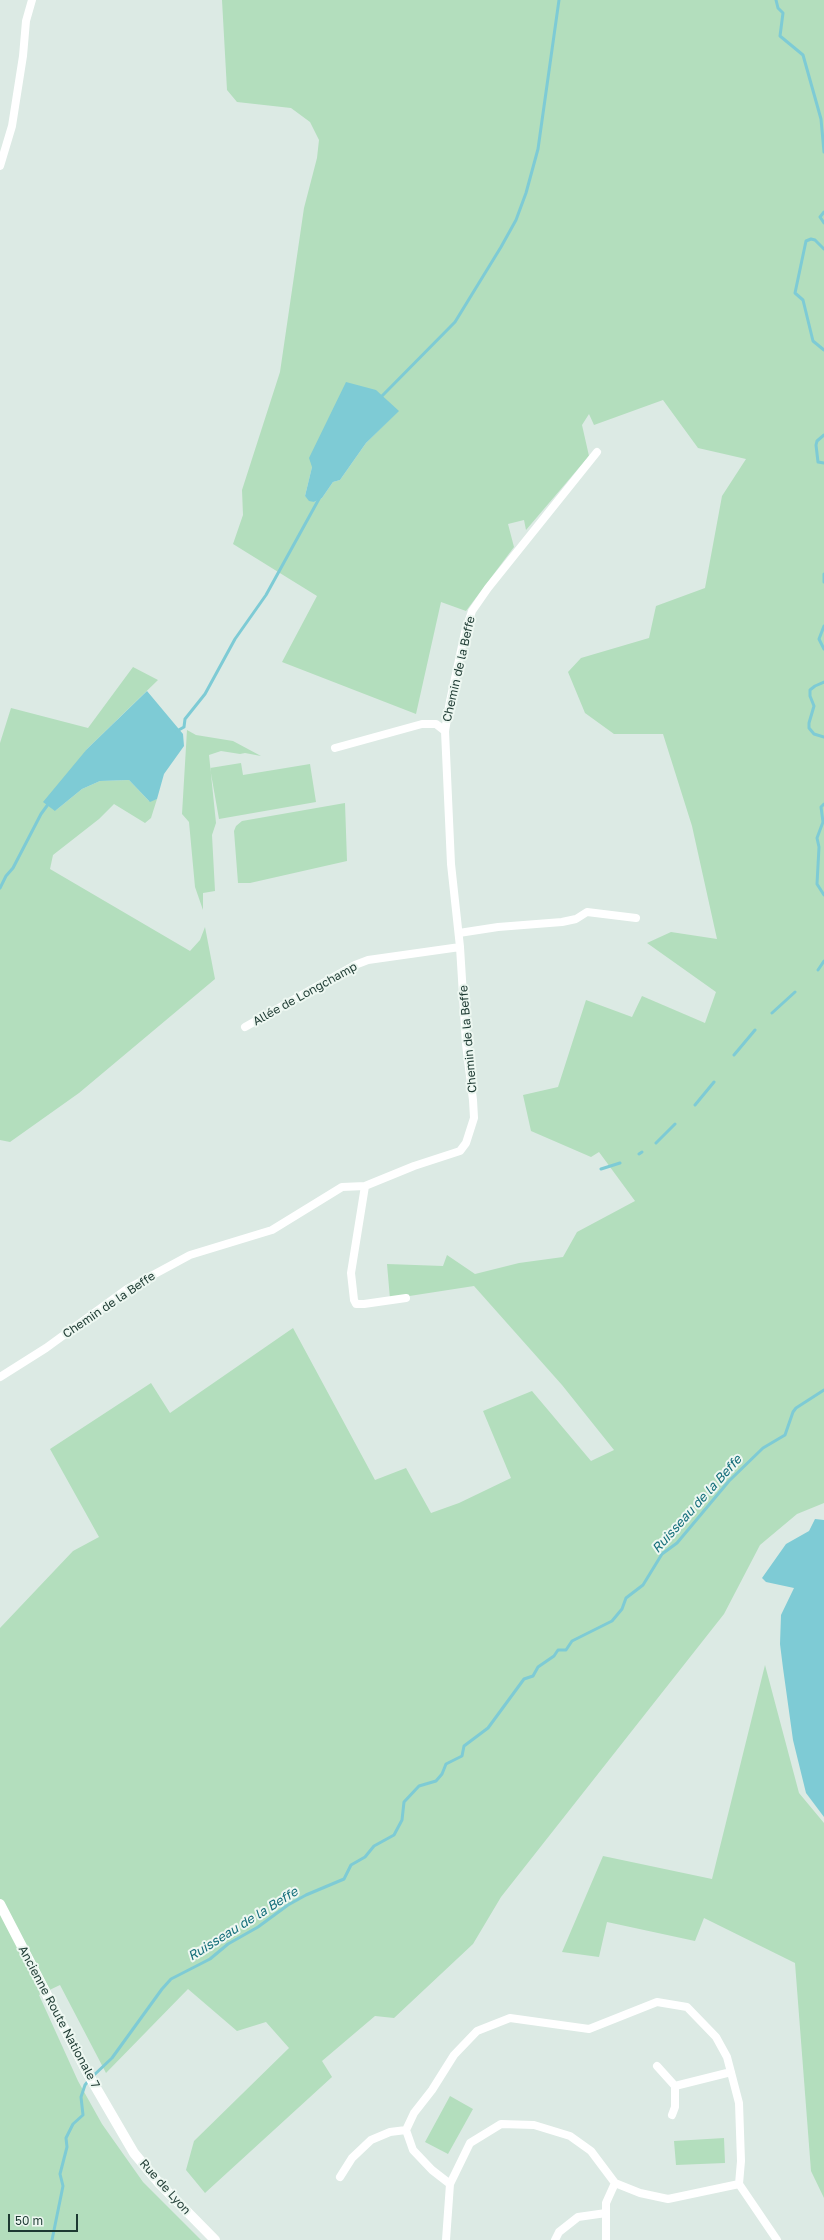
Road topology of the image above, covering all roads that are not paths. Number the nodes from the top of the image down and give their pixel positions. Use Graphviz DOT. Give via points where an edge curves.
graph roads {
  1 [pos="32,0"];
  2 [pos="0,166"];
  3 [pos="597,452"];
  4 [pos="445,731"];
  5 [pos="335,748"];
  6 [pos="636,918"];
  7 [pos="459,933"];
  8 [pos="460,947"];
  9 [pos="245,1027"];
  10 [pos="365,1186"];
  11 [pos="406,1298"];
  12 [pos="0,1377"];
  13 [pos="0,1904"];
  14 [pos="657,2066"];
  15 [pos="731,2072"];
  16 [pos="675,2086"];
  17 [pos="672,2115"];
  18 [pos="120,2130"];
  19 [pos="406,2130"];
  20 [pos="340,2177"];
  21 [pos="615,2183"];
  22 [pos="450,2184"];
  23 [pos="739,2184"];
  24 [pos="606,2213"];
  25 [pos="772,2239"];
  26 [pos="215,2240"];
  27 [pos="446,2240"];
  28 [pos="555,2240"];
  29 [pos="606,2240"];
  1 -- 2 [label="street" via="26,21 12,126"];
  3 -- 4 [label="street, Chemin de la Beffe" via="472,611 465,632"];
  4 -- 5 [label="street" via="436,724 422,724"];
  4 -- 7 [label="street, Chemin de la Beffe" via="452,877"];
  6 -- 7 [label="street" via="587,912 576,919 562,922"];
  7 -- 8 [label="street, Chemin de la Beffe"];
  8 -- 9 [label="street, Allée de Longchamp" via="368,960"];
  8 -- 10 [label="street, Chemin de la Beffe" via="474,1118 466,1143 460,1151"];
  10 -- 11 [label="street" via="351,1273 354,1300 356,1304 364,1304"];
  10 -- 12 [label="street, Chemin de la Beffe" via="342,1187 272,1230 190,1255 127,1289 46,1348"];
  13 -- 18 [label="street, Ancienne Route Nationale 7" via="88,2074"];
  14 -- 16 [label="street"];
  15 -- 16 [label="street"];
  15 -- 19 [label="street" via="727,2057 716,2036 687,2007 657,2002 589,2029 510,2018 476,2031 454,2055 414,2113"];
  15 -- 23 [label="street" via="739,2104"];
  16 -- 17 [label="street"];
  18 -- 26 [label="street, Rue de Lyon" via="159,2182"];
  19 -- 20 [label="street" via="390,2132 371,2140 352,2158"];
  19 -- 22 [label="street" via="413,2150"];
  21 -- 22 [label="street" via="591,2151 570,2136 534,2125 501,2124 470,2143"];
  21 -- 23 [label="street" via="668,2199"];
  21 -- 24 [label="street" via="606,2203"];
  22 -- 27 [label="street"];
  23 -- 25 [label="street"];
  24 -- 28 [label="street" via="578,2217 559,2232"];
  24 -- 29 [label="street"];
}
